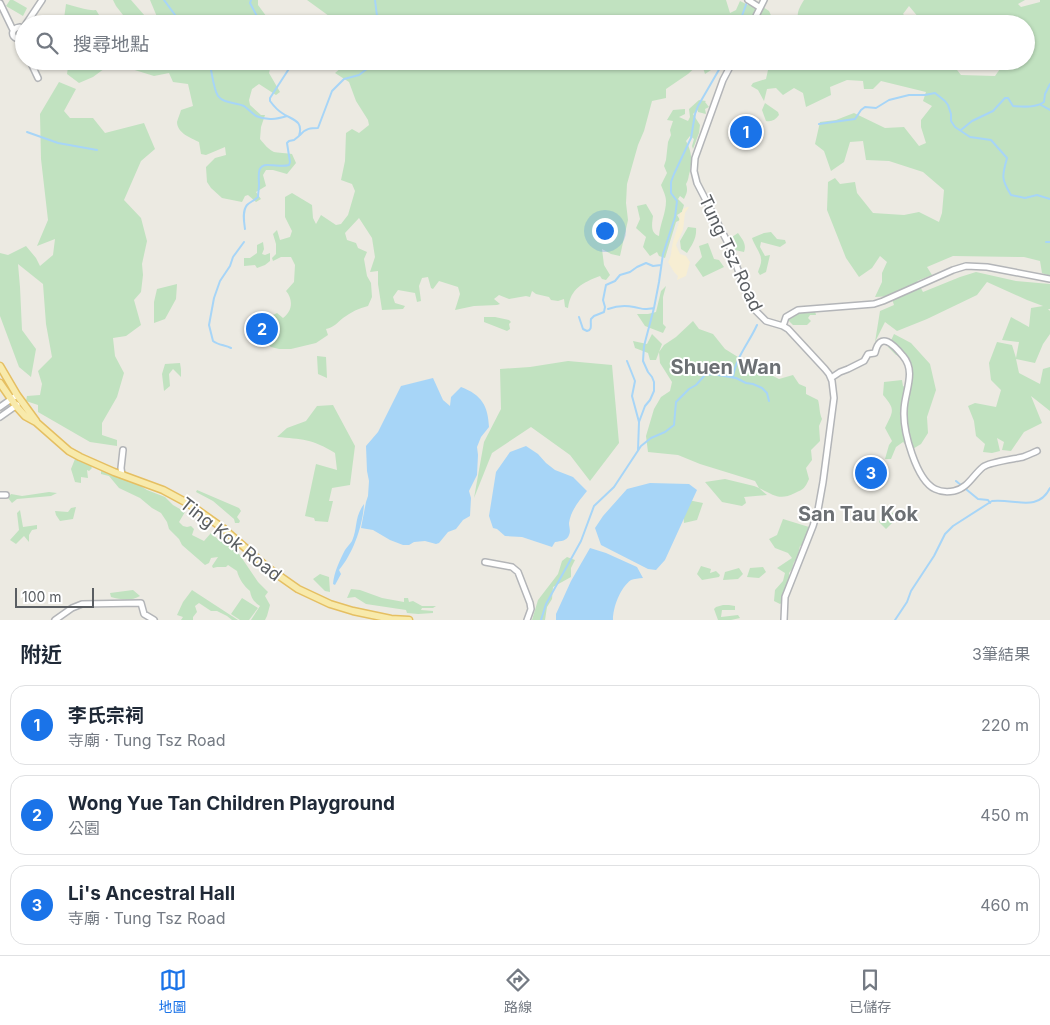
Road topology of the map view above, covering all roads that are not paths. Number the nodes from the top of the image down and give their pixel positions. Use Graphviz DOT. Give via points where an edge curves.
graph roads {
  1 [pos="42,0"];
  2 [pos="748,0"];
  3 [pos="764,0"];
  4 [pos="0,3"];
  5 [pos="759,7"];
  6 [pos="32,15"];
  7 [pos="756,15"];
  8 [pos="13,30"];
  9 [pos="15,38"];
  10 [pos="34,70"];
  11 [pos="728,70"];
  12 [pos="38,78"];
  13 [pos="1050,279"];
  14 [pos="782,326"];
  15 [pos="0,366"];
  16 [pos="831,378"];
  17 [pos="0,382"];
  18 [pos="14,397"];
  19 [pos="19,403"];
  20 [pos="0,407"];
  21 [pos="0,417"];
  22 [pos="123,450"];
  23 [pos="1037,451"];
  24 [pos="122,475"];
  25 [pos="6,495"];
  26 [pos="0,496"];
  27 [pos="485,562"];
  28 [pos="55,620"];
  29 [pos="154,620"];
  30 [pos="409,620"];
  31 [pos="527,620"];
  32 [pos="784,620"];
  1 -- 6 [label="street"];
  2 -- 5 [label="street"];
  3 -- 5 [label="street"];
  4 -- 8 [label="street"];
  5 -- 7 [label="street"];
  8 -- 9 [label="street"];
  10 -- 12 [label="street"];
  11 -- 14 [label="street, Tung Tsz Road" via="700,142 694,171 730,246 756,311 766,321"];
  13 -- 14 [label="street" via="966,266 883,301 798,310 786,317"];
  14 -- 16 [label="street, Tung Tsz Road"];
  15 -- 18 [label="main road, Ting Kok Road"];
  16 -- 23 [label="street" via="864,360 868,354 875,353 880,341 891,344 905,358 910,370 905,428 915,463 934,489 954,491 965,486 984,466"];
  16 -- 32 [label="street" via="834,398 818,510 784,597"];
  17 -- 18 [label="main road, Ting Kok Road"];
  18 -- 19 [label="main road, Ting Kok Road"];
  18 -- 20 [label="street"];
  19 -- 21 [label="street"];
  19 -- 24 [label="main road, Ting Kok Road" via="25,416 69,450"];
  22 -- 24 [label="street"];
  24 -- 30 [label="main road, Ting Kok Road" via="163,490 200,510 268,568 306,594 353,611"];
  25 -- 26 [label="street"];
  27 -- 31 [label="street" via="512,567 518,572 530,603"];
  28 -- 29 [label="street" via="82,604 141,603 144,614"];
}
